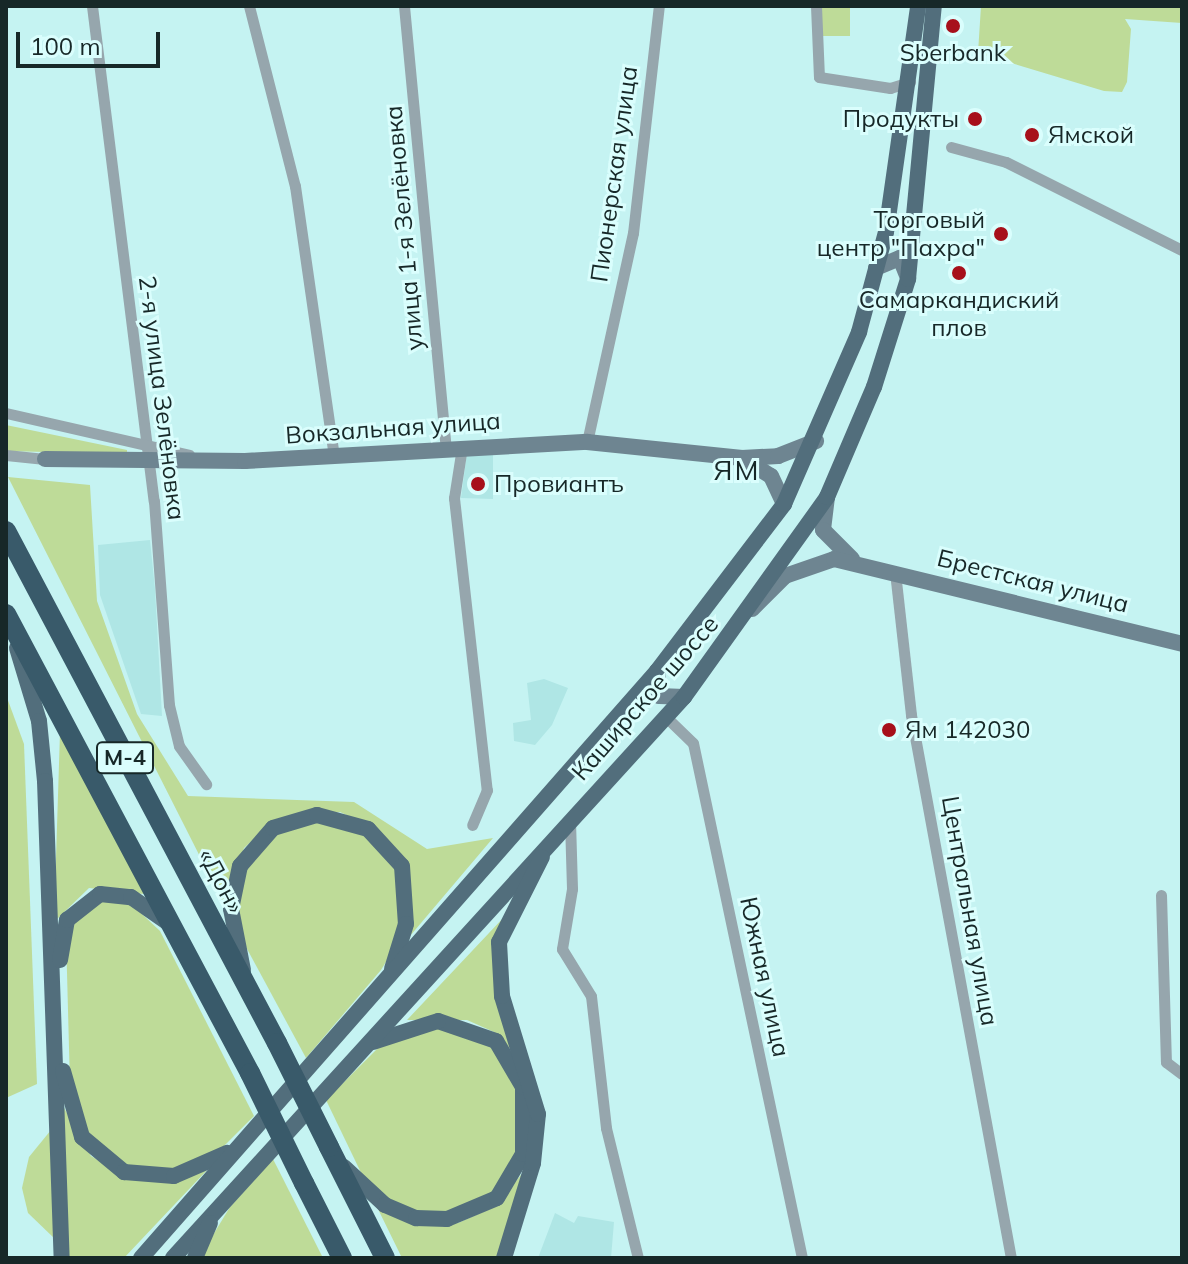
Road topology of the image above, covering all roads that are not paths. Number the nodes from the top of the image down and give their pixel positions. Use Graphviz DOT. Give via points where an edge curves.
graph roads {
  1 [pos="92,6"];
  2 [pos="249,6"];
  3 [pos="404,6"];
  4 [pos="659,6"];
  5 [pos="816,6"];
  6 [pos="918,6"];
  7 [pos="934,6"];
  8 [pos="910,82"];
  9 [pos="951,147"];
  10 [pos="1182,250"];
  11 [pos="876,268"];
  12 [pos="908,279"];
  13 [pos="6,413"];
  14 [pos="816,441"];
  15 [pos="587,442"];
  16 [pos="454,447"];
  17 [pos="146,452"];
  18 [pos="6,455"];
  19 [pos="334,455"];
  20 [pos="742,458"];
  21 [pos="45,459"];
  22 [pos="6,462"];
  23 [pos="827,497"];
  24 [pos="784,504"];
  25 [pos="6,531"];
  26 [pos="872,567"];
  27 [pos="895,572"];
  28 [pos="751,611"];
  29 [pos="6,615"];
  30 [pos="1182,644"];
  31 [pos="657,671"];
  32 [pos="684,697"];
  33 [pos="666,717"];
  34 [pos="206,784"];
  35 [pos="564,824"];
  36 [pos="472,825"];
  37 [pos="1161,895"];
  38 [pos="175,928"];
  39 [pos="390,976"];
  40 [pos="247,983"];
  41 [pos="364,1046"];
  42 [pos="1182,1074"];
  43 [pos="239,1147"];
  44 [pos="332,1152"];
  45 [pos="216,1209"];
  46 [pos="62,1258"];
  47 [pos="141,1258"];
  48 [pos="173,1258"];
  49 [pos="195,1258"];
  50 [pos="342,1258"];
  51 [pos="385,1258"];
  52 [pos="504,1258"];
  53 [pos="638,1258"];
  54 [pos="802,1258"];
  55 [pos="1011,1258"];
  1 -- 17 [label="street, 2-я улица Зелёновка"];
  2 -- 19 [label="street" via="295,186"];
  3 -- 16 [label="street, улица 1-я Зелёновка"];
  4 -- 15 [label="street, Пионерская улица" via="633,233"];
  5 -- 8 [label="street" via="819,77 890,88"];
  6 -- 8 [label="main road, Каширское шоссе"];
  7 -- 12 [label="main road, Каширское шоссе"];
  8 -- 11 [label="main road, Каширское шоссе"];
  9 -- 10 [label="street" via="1006,162"];
  11 -- 12 [label="street" via="900,258"];
  11 -- 14 [label="main road, Каширское шоссе"];
  12 -- 23 [label="main road, Каширское шоссе"];
  13 -- 17 [label="street"];
  14 -- 20 [label="street, Вокзальная улица" via="778,456"];
  14 -- 24 [label="main road, Каширское шоссе"];
  15 -- 16 [label="street, Вокзальная улица"];
  15 -- 20 [label="street, Вокзальная улица"];
  16 -- 19 [label="street, Вокзальная улица"];
  16 -- 36 [label="street, улица 1-я Зелёновка" via="454,498 487,790"];
  17 -- 19 [label="street, Вокзальная улица" via="197,457"];
  17 -- 21 [label="street, Вокзальная улица"];
  17 -- 34 [label="street, 2-я улица Зелёновка" via="169,705 179,746"];
  18 -- 21 [label="street"];
  20 -- 24 [label="street" via="771,476"];
  21 -- 22 [label="street"];
  23 -- 26 [label="street, Брестская улица" via="829,541"];
  23 -- 28 [label="main road, Каширское шоссе"];
  24 -- 31 [label="main road, Каширское шоссе"];
  25 -- 40 [label="highway, «Дон» / М-4"];
  26 -- 27 [label="street, Брестская улица"];
  26 -- 28 [label="street, Брестская улица" via="811,563"];
  27 -- 30 [label="street, Брестская улица"];
  27 -- 55 [label="street, Центральная улица" via="911,715"];
  28 -- 32 [label="main road, Каширское шоссе"];
  29 -- 38 [label="highway, М-4"];
  29 -- 46 [label="main road" via="39,721 45,781"];
  31 -- 32 [label="street" via="659,696"];
  31 -- 39 [label="main road, Каширское шоссе"];
  32 -- 33 [label="main road, Каширское шоссе"];
  33 -- 35 [label="main road, Каширское шоссе"];
  33 -- 54 [label="street, Южная улица" via="693,743"];
  35 -- 41 [label="main road, Каширское шоссе"];
  35 -- 52 [label="main road" via="499,942 502,996 538,1114 533,1163"];
  35 -- 53 [label="street" via="572,889 562,949 591,996 606,1128"];
  37 -- 42 [label="street" via="1166,1062"];
  38 -- 43 [label="main road" via="145,903 116,893 85,900 67,920 61,1000 72,1114 99,1155 140,1177 188,1172"];
  38 -- 50 [label="highway, М-4, bridge"];
  39 -- 40 [label="main road" via="406,924 402,866 368,829 317,815 273,828 240,866 231,909"];
  39 -- 43 [label="main road, Каширское шоссе"];
  40 -- 44 [label="highway, «Дон» / М-4, bridge"];
  41 -- 44 [label="main road" via="438,1021 496,1041 523,1087 523,1154 497,1198 461,1217 430,1220 385,1205"];
  41 -- 45 [label="main road, Каширское шоссе"];
  43 -- 47 [label="main road, Каширское шоссе"];
  44 -- 51 [label="highway, «Дон» / М-4"];
  45 -- 48 [label="main road, Каширское шоссе"];
  45 -- 49 [label="main road"];
}
